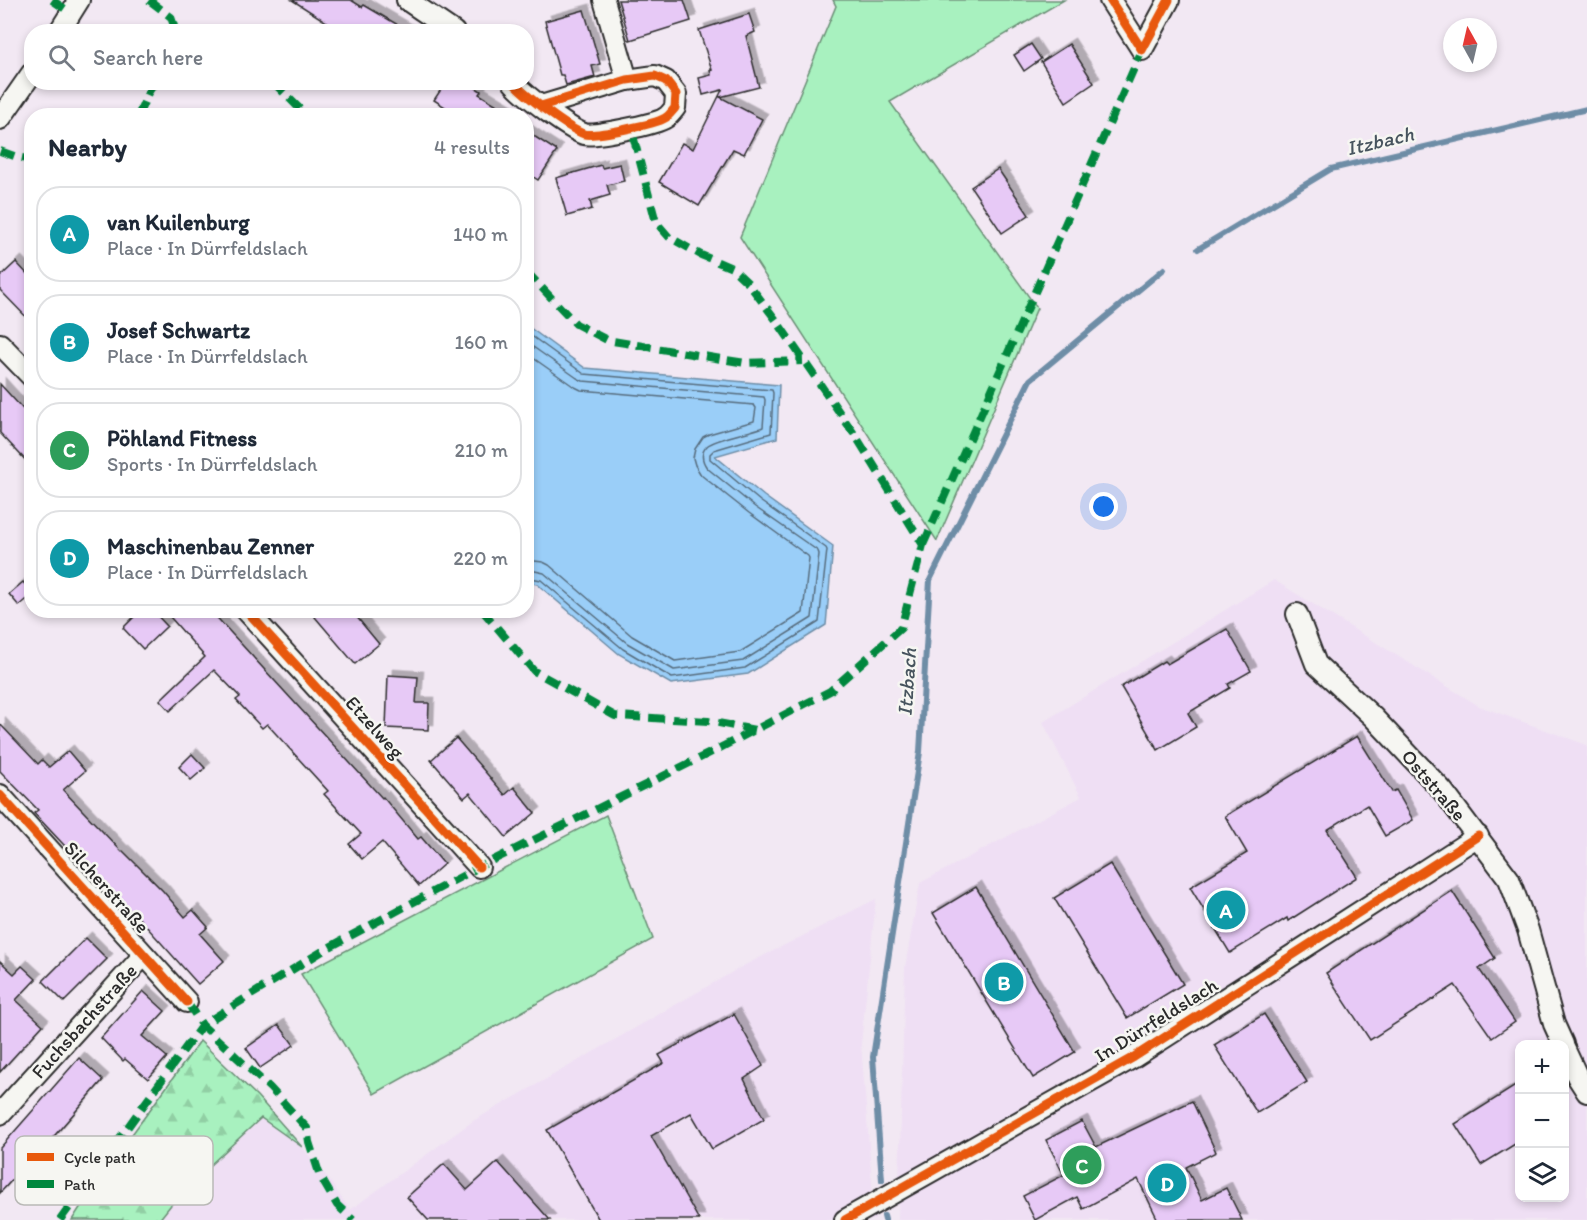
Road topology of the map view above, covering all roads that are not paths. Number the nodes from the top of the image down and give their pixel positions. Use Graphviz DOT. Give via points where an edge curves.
graph roads {
  1 [pos="79,0"];
  2 [pos="604,0"];
  3 [pos="1110,0"];
  4 [pos="1168,0"];
  5 [pos="417,2"];
  6 [pos="64,24"];
  7 [pos="444,24"];
  8 [pos="627,80"];
  9 [pos="24,84"];
  10 [pos="522,90"];
  11 [pos="541,106"];
  12 [pos="0,119"];
  13 [pos="0,344"];
  14 [pos="24,369"];
  15 [pos="1297,615"];
  16 [pos="253,618"];
  17 [pos="0,795"];
  18 [pos="1478,836"];
  19 [pos="479,867"];
  20 [pos="144,955"];
  21 [pos="187,1002"];
  22 [pos="1561,1040"];
  23 [pos="1569,1057"];
  24 [pos="1587,1092"];
  25 [pos="0,1114"];
  26 [pos="845,1220"];
  1 -- 6 [label="street"];
  2 -- 8 [label="street"];
  3 -- 4 [label="street" via="1142,50"];
  5 -- 7 [label="street"];
  8 -- 11 [label="street"];
  8 -- 11 [label="street" via="655,76 666,81 676,94 675,108 665,118 631,128 584,134"];
  9 -- 12 [label="street"];
  10 -- 11 [label="street"];
  13 -- 14 [label="street"];
  15 -- 18 [label="street, Oststraße" via="1316,664 1442,790"];
  16 -- 19 [label="street, Etzelweg"];
  17 -- 20 [label="street, Silcherstraße"];
  18 -- 22 [label="street, Oststraße" via="1509,879"];
  18 -- 26 [label="street, In Dürrfeldslach" via="1134,1057"];
  20 -- 21 [label="street, Silcherstraße"];
  20 -- 25 [label="street, Fuchsbachstraße"];
  23 -- 24 [label="street, Oststraße"];
}
